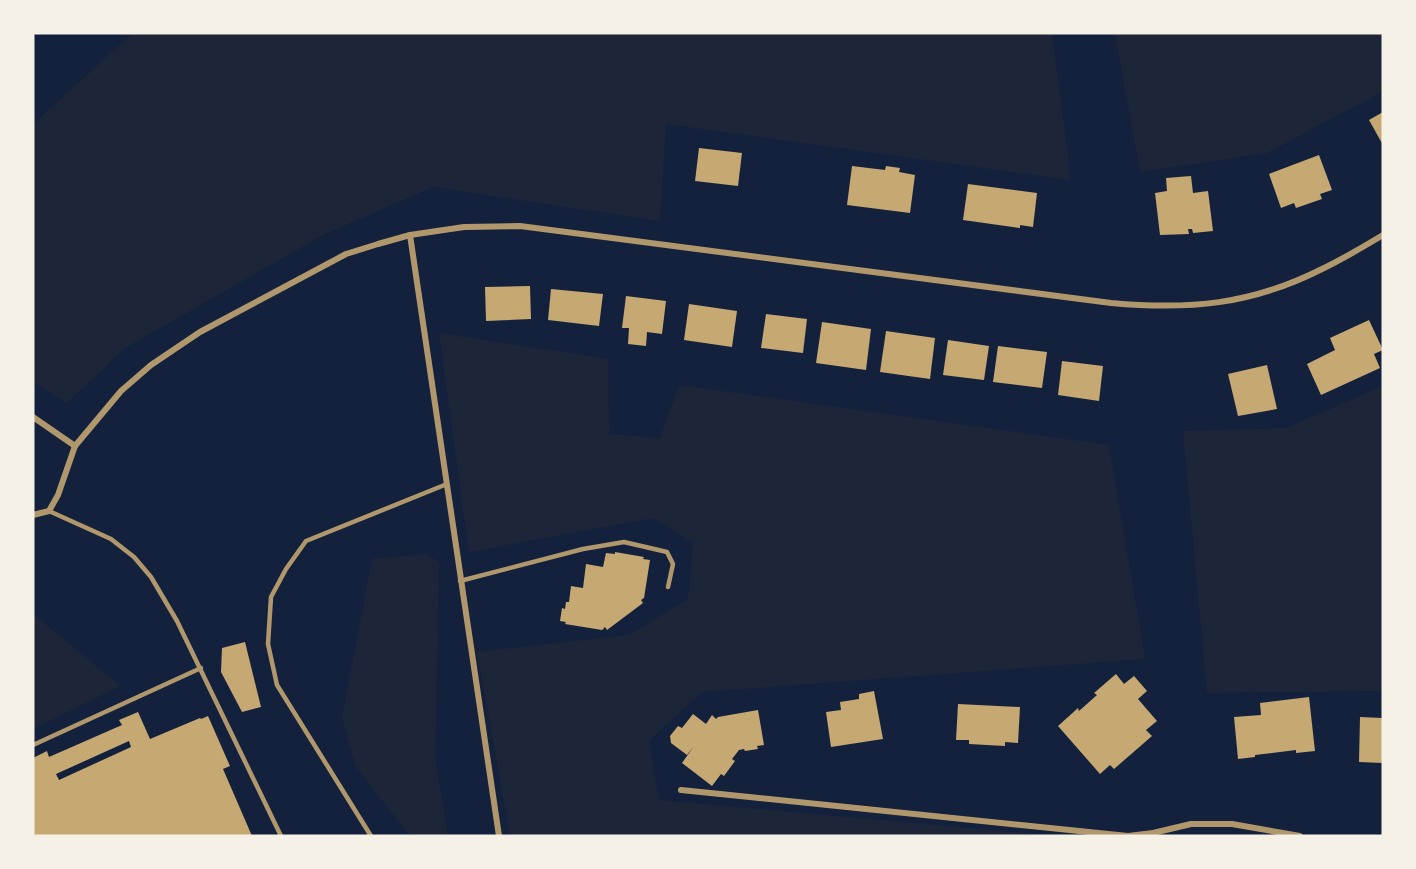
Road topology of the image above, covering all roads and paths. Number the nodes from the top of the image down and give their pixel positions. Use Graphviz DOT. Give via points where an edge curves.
graph roads {
  1 [pos="410,235"];
  2 [pos="1383,235"];
  3 [pos="33,417"];
  4 [pos="75,446"];
  5 [pos="447,484"];
  6 [pos="49,511"];
  7 [pos="33,515"];
  8 [pos="460,581"];
  9 [pos="668,587"];
  10 [pos="201,668"];
  11 [pos="33,745"];
  12 [pos="681,790"];
  13 [pos="281,836"];
  14 [pos="371,836"];
  15 [pos="499,836"];
  16 [pos="1300,836"];
  1 -- 2 [label="street" via="464,227 520,226 1156,307 1197,306 1273,290 1322,270"];
  1 -- 4 [label="street" via="346,254 200,332 121,391"];
  1 -- 5 [label="street"];
  3 -- 4 [label="street"];
  4 -- 6 [label="street"];
  5 -- 8 [label="street"];
  5 -- 14 [label="lane" via="306,541 271,597 268,644 277,685"];
  6 -- 7 [label="street"];
  6 -- 10 [label="lane" via="111,539 134,557 172,612"];
  8 -- 9 [label="lane" via="624,542 667,552 673,564"];
  8 -- 15 [label="street"];
  10 -- 11 [label="lane"];
  10 -- 13 [label="lane"];
  12 -- 16 [label="street" via="1128,836 1191,825 1232,824"];
}
